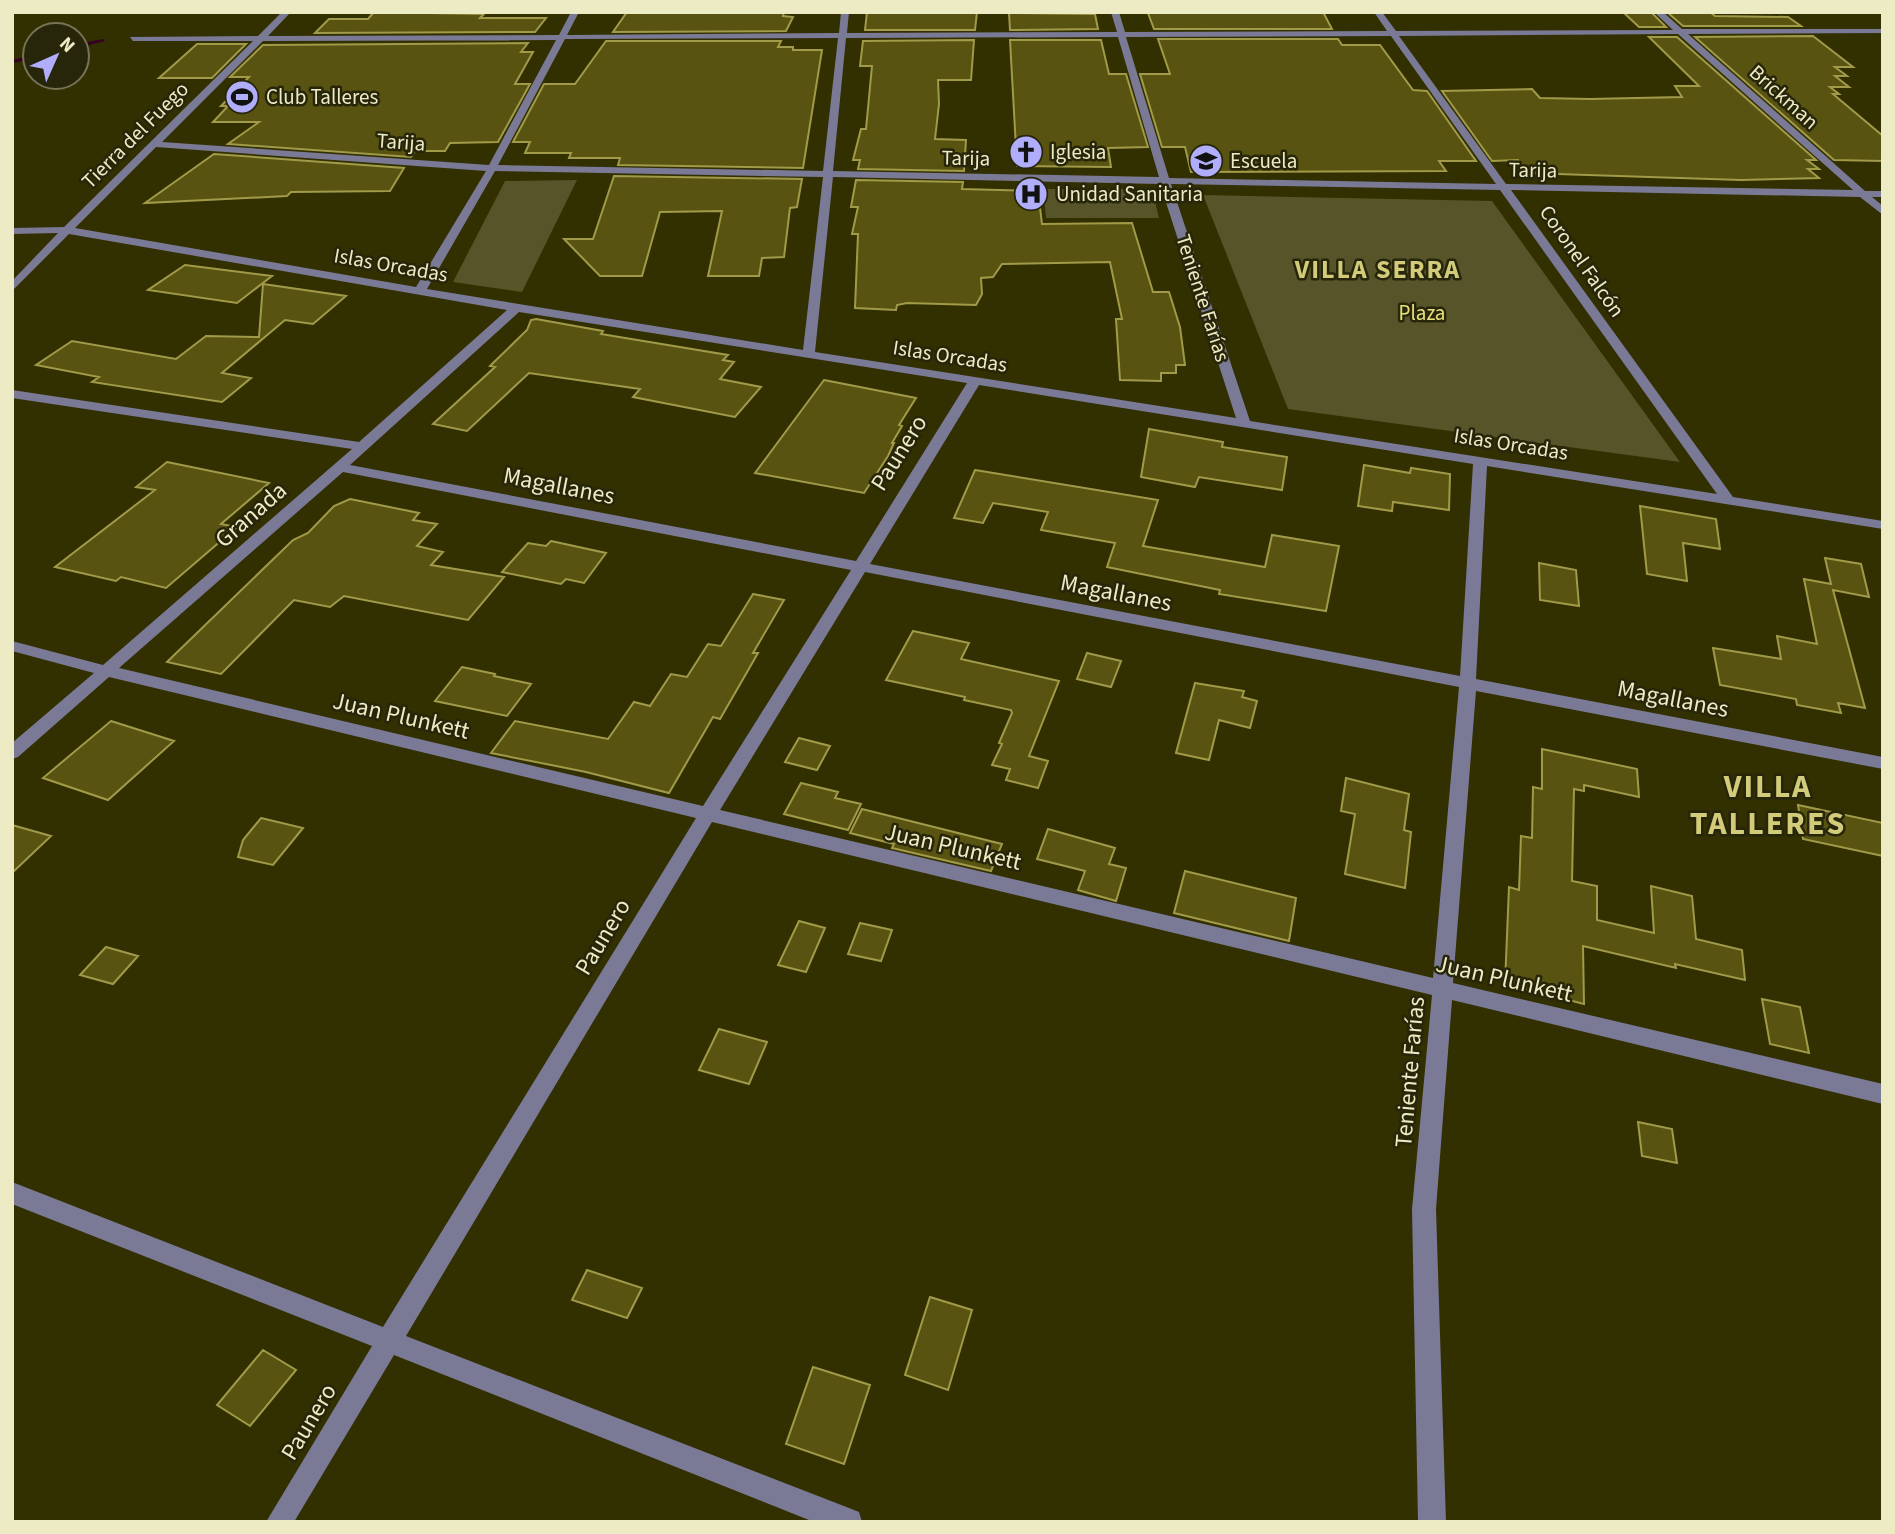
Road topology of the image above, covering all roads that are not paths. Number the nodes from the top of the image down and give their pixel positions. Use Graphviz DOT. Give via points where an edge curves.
graph roads {
  1 [pos="287,12"];
  2 [pos="575,12"];
  3 [pos="845,12"];
  4 [pos="1115,12"];
  5 [pos="1378,12"];
  6 [pos="1658,12"];
  7 [pos="1883,31"];
  8 [pos="1682,32"];
  9 [pos="1393,33"];
  10 [pos="1122,35"];
  11 [pos="843,37"];
  12 [pos="561,38"];
  13 [pos="133,39"];
  14 [pos="259,39"];
  15 [pos="153,144"];
  16 [pos="492,168"];
  17 [pos="829,175"];
  18 [pos="1165,182"];
  19 [pos="1507,188"];
  20 [pos="1863,194"];
  21 [pos="1883,194"];
  22 [pos="1883,212"];
  23 [pos="67,230"];
  24 [pos="12,231"];
  25 [pos="12,288"];
  26 [pos="420,291"];
  27 [pos="516,308"];
  28 [pos="809,355"];
  29 [pos="975,381"];
  30 [pos="12,394"];
  31 [pos="1244,424"];
  32 [pos="363,447"];
  33 [pos="1480,461"];
  34 [pos="340,467"];
  35 [pos="1728,500"];
  36 [pos="1883,524"];
  37 [pos="859,568"];
  38 [pos="12,646"];
  39 [pos="107,671"];
  40 [pos="1468,682"];
  41 [pos="12,753"];
  42 [pos="1883,763"];
  43 [pos="708,814"];
  44 [pos="1444,990"];
  45 [pos="1883,1094"];
  46 [pos="12,1193"];
  47 [pos="388,1341"];
  48 [pos="279,1522"];
  49 [pos="849,1522"];
  50 [pos="1432,1522"];
  1 -- 14 [label="street, Tierra del Fuego"];
  2 -- 12 [label="street"];
  3 -- 11 [label="street"];
  4 -- 10 [label="street, Teniente Farías"];
  5 -- 9 [label="street, Coronel Falcón"];
  6 -- 8 [label="street, Brickman"];
  7 -- 8 [label="street"];
  8 -- 9 [label="street"];
  8 -- 20 [label="street, Brickman"];
  9 -- 10 [label="street"];
  9 -- 19 [label="street, Coronel Falcón"];
  10 -- 11 [label="street"];
  10 -- 18 [label="street, Teniente Farías"];
  11 -- 12 [label="street"];
  11 -- 17 [label="street"];
  12 -- 14 [label="street"];
  12 -- 16 [label="street"];
  13 -- 14 [label="street"];
  14 -- 15 [label="street, Tierra del Fuego"];
  15 -- 16 [label="street, Tarija"];
  15 -- 23 [label="street, Tierra del Fuego"];
  16 -- 17 [label="street, Tarija"];
  16 -- 26 [label="street"];
  17 -- 18 [label="street, Tarija"];
  17 -- 28 [label="street"];
  18 -- 19 [label="street, Tarija"];
  18 -- 31 [label="street, Teniente Farías"];
  19 -- 20 [label="street, Tarija"];
  19 -- 35 [label="street, Coronel Falcón"];
  20 -- 21 [label="street, Tarija"];
  20 -- 22 [label="street, Brickman"];
  23 -- 24 [label="street, Islas Orcadas"];
  23 -- 25 [label="street, Tierra del Fuego"];
  23 -- 26 [label="street, Islas Orcadas"];
  26 -- 27 [label="street, Islas Orcadas"];
  27 -- 28 [label="street, Islas Orcadas"];
  27 -- 32 [label="street, Granada"];
  28 -- 29 [label="street, Islas Orcadas"];
  29 -- 31 [label="street, Islas Orcadas"];
  29 -- 37 [label="street, Paunero"];
  30 -- 32 [label="street"];
  31 -- 33 [label="street, Islas Orcadas"];
  32 -- 34 [label="street, Granada"];
  33 -- 35 [label="street, Islas Orcadas"];
  33 -- 40 [label="street, Teniente Farías"];
  34 -- 37 [label="street, Magallanes"];
  34 -- 39 [label="street, Granada"];
  35 -- 36 [label="street, Islas Orcadas"];
  37 -- 40 [label="street, Magallanes"];
  37 -- 43 [label="street, Paunero"];
  38 -- 39 [label="street, Juan Plunkett"];
  39 -- 41 [label="street, Granada"];
  39 -- 43 [label="street, Juan Plunkett"];
  40 -- 42 [label="street, Magallanes"];
  40 -- 44 [label="street, Teniente Farías"];
  43 -- 44 [label="street, Juan Plunkett"];
  43 -- 47 [label="street, Paunero"];
  44 -- 45 [label="street, Juan Plunkett"];
  44 -- 50 [label="street, Teniente Farías" via="1424,1209"];
  46 -- 47 [label="street"];
  47 -- 48 [label="street, Paunero"];
  47 -- 49 [label="street"];
}
